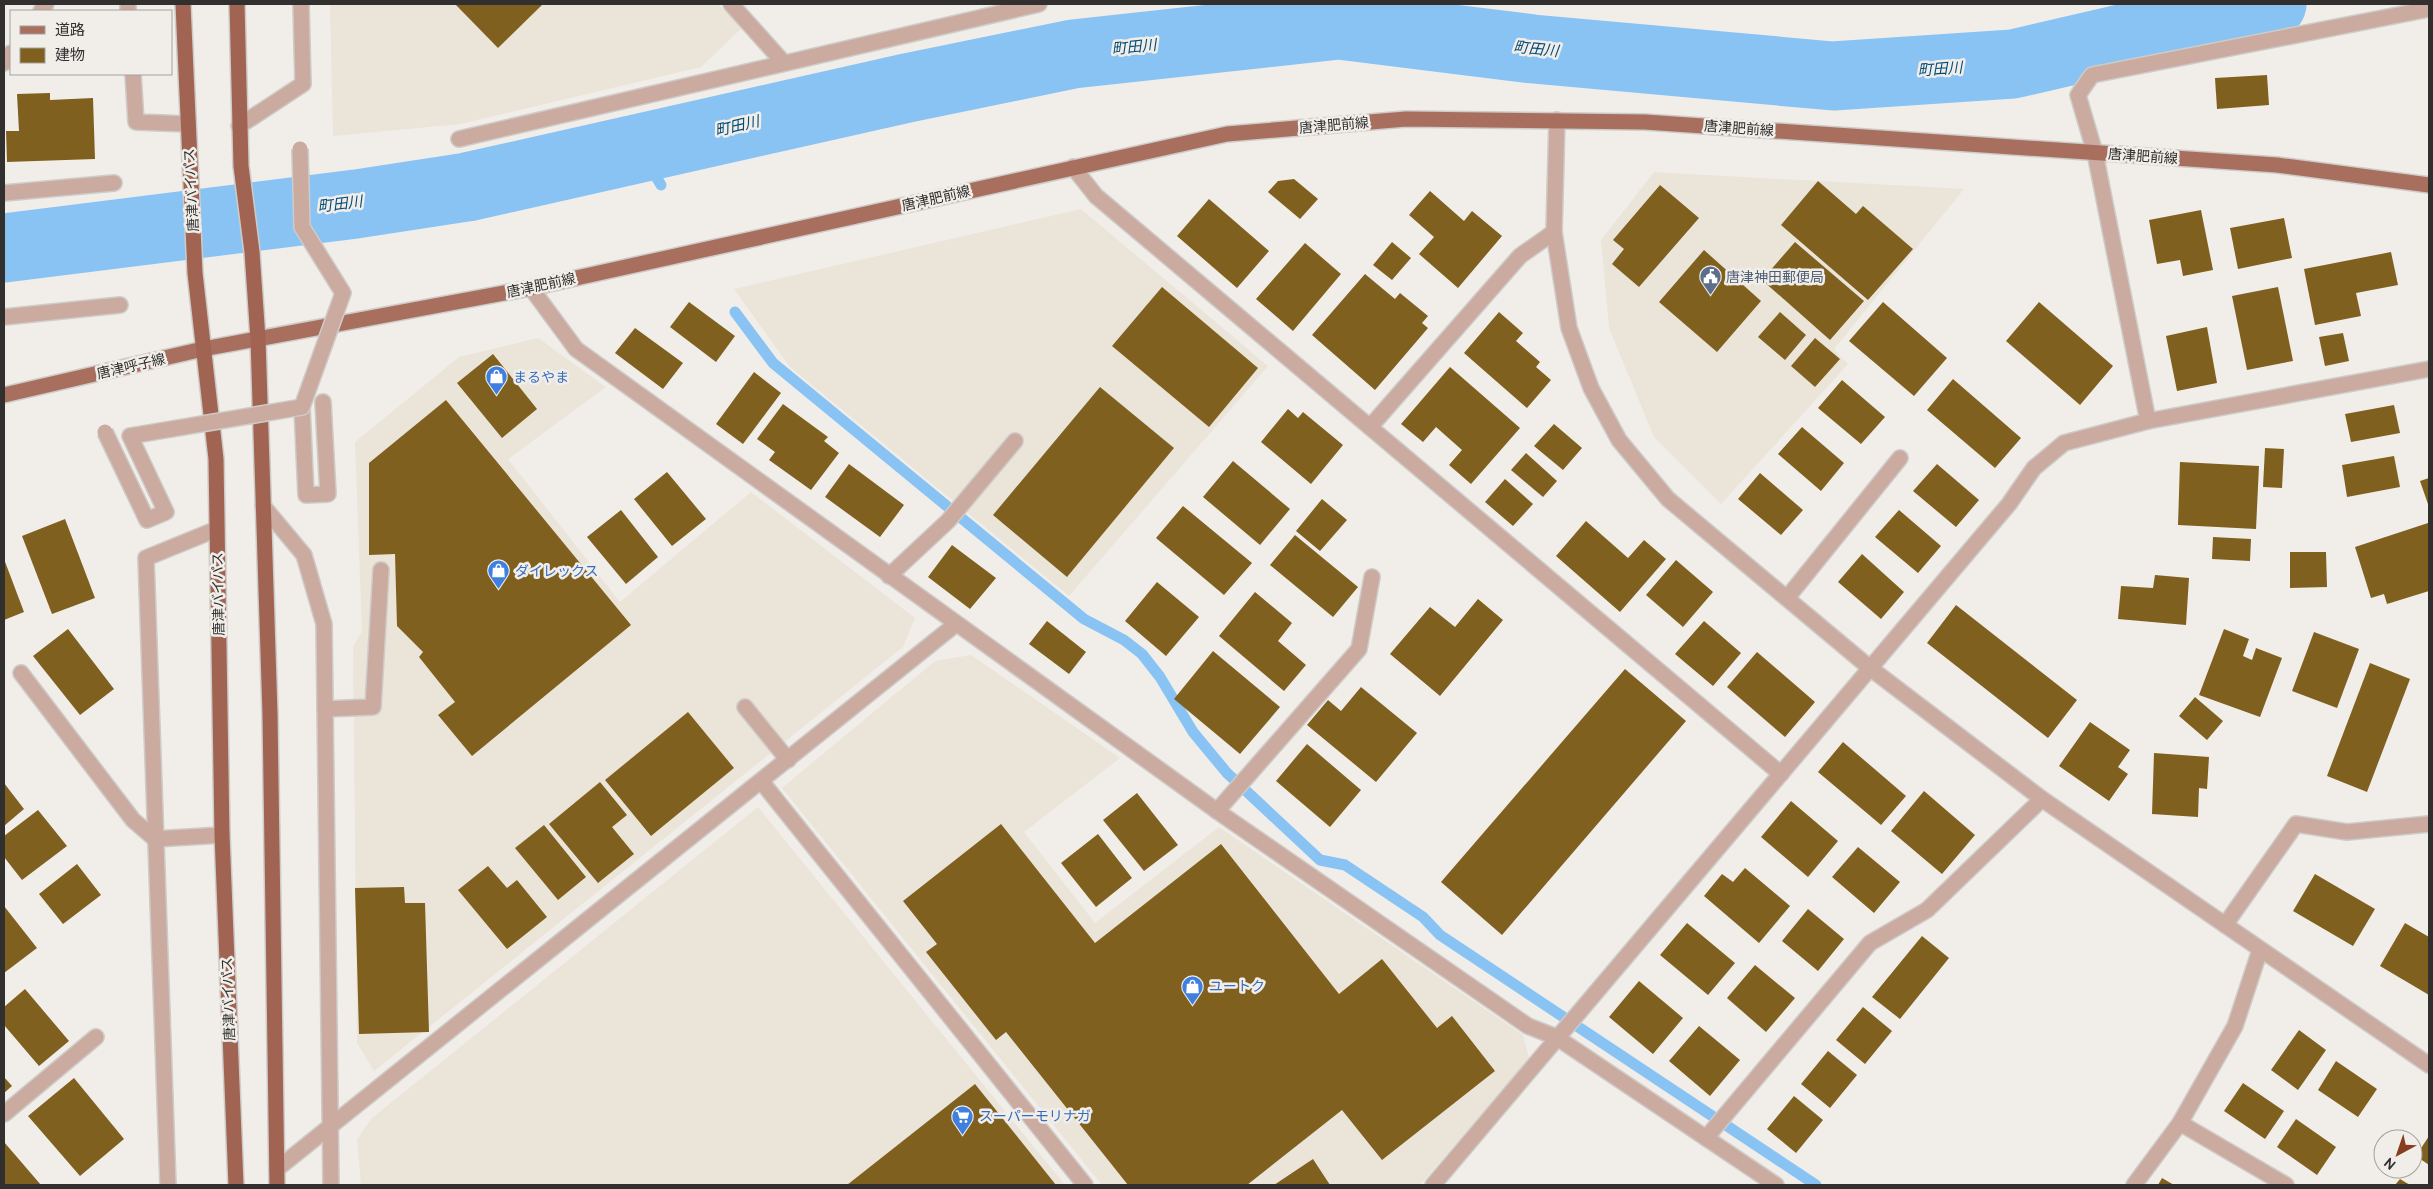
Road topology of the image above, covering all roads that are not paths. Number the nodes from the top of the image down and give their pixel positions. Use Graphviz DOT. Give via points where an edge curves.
graph roads {
  1 [pos="183,4"];
  2 [pos="237,4"];
  3 [pos="301,4"];
  4 [pos="731,4"];
  5 [pos="1039,4"];
  6 [pos="2429,9"];
  7 [pos="783,62"];
  8 [pos="133,75"];
  9 [pos="1557,120"];
  10 [pos="188,124"];
  11 [pos="239,126"];
  12 [pos="459,139"];
  13 [pos="300,149"];
  14 [pos="2095,153"];
  15 [pos="1073,167"];
  16 [pos="114,183"];
  17 [pos="2429,185"];
  18 [pos="4,193"];
  19 [pos="1554,232"];
  20 [pos="531,288"];
  21 [pos="120,305"];
  22 [pos="4,317"];
  23 [pos="258,339"];
  24 [pos="203,349"];
  25 [pos="2429,369"];
  26 [pos="4,394"];
  27 [pos="324,402"];
  28 [pos="302,407"];
  29 [pos="2148,421"];
  30 [pos="1370,427"];
  31 [pos="105,432"];
  32 [pos="1015,441"];
  33 [pos="1900,458"];
  34 [pos="263,506"];
  35 [pos="216,530"];
  36 [pos="381,570"];
  37 [pos="889,576"];
  38 [pos="1372,577"];
  39 [pos="1787,598"];
  40 [pos="956,624"];
  41 [pos="1870,668"];
  42 [pos="21,674"];
  43 [pos="745,707"];
  44 [pos="325,709"];
  45 [pos="788,760"];
  46 [pos="1780,774"];
  47 [pos="761,781"];
  48 [pos="2042,798"];
  49 [pos="1217,811"];
  50 [pos="2429,824"];
  51 [pos="222,835"];
  52 [pos="155,839"];
  53 [pos="2225,925"];
  54 [pos="2260,950"];
  55 [pos="96,1037"];
  56 [pos="1556,1038"];
  57 [pos="2429,1065"];
  58 [pos="4,1114"];
  59 [pos="2180,1123"];
  60 [pos="330,1128"];
  61 [pos="1706,1138"];
  62 [pos="277,1169"];
  63 [pos="168,1185"];
  64 [pos="236,1185"];
  65 [pos="277,1185"];
  66 [pos="331,1185"];
  67 [pos="1085,1185"];
  68 [pos="1433,1185"];
  69 [pos="1776,1185"];
  70 [pos="2134,1185"];
  71 [pos="2286,1185"];
  1 -- 10 [label="highway, 唐津バイパス"];
  2 -- 11 [label="highway"];
  3 -- 11 [label="street" via="303,84"];
  4 -- 7 [label="street"];
  5 -- 7 [label="street"];
  6 -- 14 [label="street" via="2092,75 2078,95"];
  7 -- 12 [label="street"];
  8 -- 10 [label="street" via="136,122"];
  9 -- 14 [label="main road, 唐津肥前線" via="1646,122"];
  9 -- 15 [label="main road, 唐津肥前線" via="1406,119 1228,134"];
  9 -- 19 [label="street"];
  10 -- 24 [label="highway, 唐津バイパス"];
  11 -- 23 [label="highway"];
  13 -- 28 [label="street, bridge" via="302,227 343,293"];
  14 -- 17 [label="main road, 唐津肥前線" via="2277,165"];
  14 -- 29 [label="street"];
  15 -- 20 [label="main road, 唐津肥前線"];
  15 -- 30 [label="street" via="1096,196"];
  16 -- 18 [label="street"];
  19 -- 30 [label="street" via="1520,256"];
  19 -- 39 [label="street" via="1569,328 1591,388 1619,440 1668,499"];
  20 -- 23 [label="main road, 唐津肥前線"];
  20 -- 37 [label="street" via="576,350"];
  21 -- 22 [label="street"];
  23 -- 24 [label="main road, 唐津呼子線"];
  23 -- 34 [label="highway"];
  24 -- 26 [label="main road, 唐津呼子線"];
  24 -- 35 [label="highway, 唐津バイパス" via="216,459"];
  25 -- 29 [label="street"];
  27 -- 28 [label="street" via="328,494 306,495"];
  28 -- 31 [label="street, bridge" via="130,436 166,512 147,520"];
  29 -- 41 [label="street" via="2064,443 2034,468 2009,504"];
  30 -- 46 [label="street"];
  32 -- 37 [label="street" via="948,521"];
  33 -- 39 [label="street"];
  34 -- 44 [label="street" via="304,555 324,624"];
  34 -- 62 [label="highway"];
  35 -- 51 [label="highway, 唐津バイパス"];
  35 -- 52 [label="street" via="146,558"];
  36 -- 44 [label="street" via="373,706"];
  37 -- 40 [label="street"];
  38 -- 49 [label="street" via="1359,649"];
  39 -- 41 [label="street"];
  40 -- 45 [label="street"];
  40 -- 49 [label="street"];
  41 -- 46 [label="street"];
  41 -- 48 [label="street"];
  42 -- 52 [label="street" via="133,820"];
  43 -- 45 [label="street"];
  44 -- 60 [label="street"];
  45 -- 47 [label="street"];
  46 -- 56 [label="street"];
  47 -- 60 [label="street"];
  47 -- 67 [label="street"];
  48 -- 53 [label="street"];
  48 -- 61 [label="street" via="1927,910 1870,943"];
  49 -- 56 [label="street" via="1528,1026"];
  50 -- 53 [label="street" via="2347,832 2296,824"];
  51 -- 52 [label="street"];
  51 -- 64 [label="highway, 唐津バイパス"];
  52 -- 63 [label="street"];
  53 -- 54 [label="street"];
  54 -- 57 [label="street"];
  54 -- 59 [label="street" via="2235,1026"];
  55 -- 58 [label="street"];
  56 -- 61 [label="street"];
  56 -- 68 [label="street"];
  59 -- 70 [label="street"];
  59 -- 71 [label="street"];
  60 -- 62 [label="street"];
  60 -- 66 [label="street"];
  61 -- 69 [label="street"];
  62 -- 65 [label="highway"];
}
